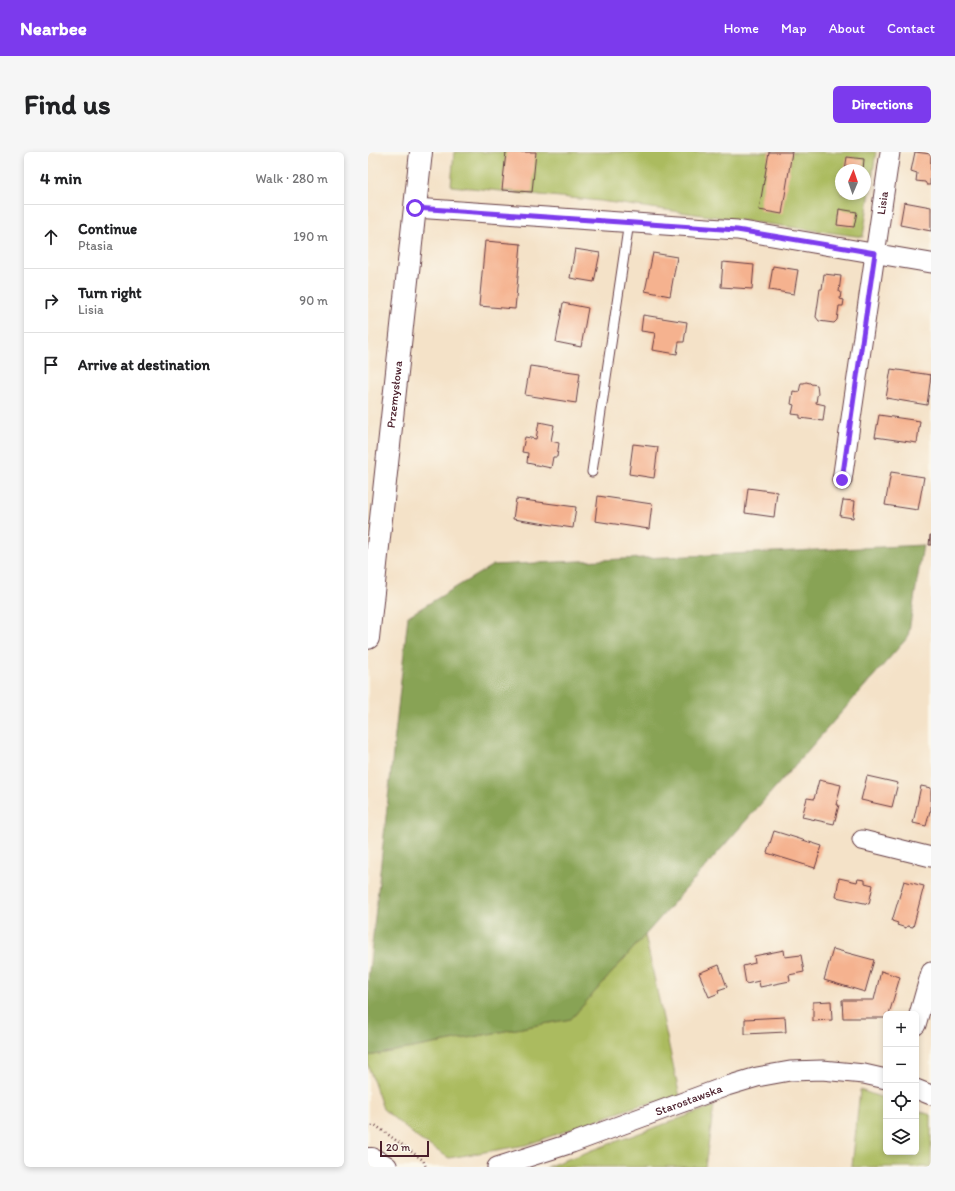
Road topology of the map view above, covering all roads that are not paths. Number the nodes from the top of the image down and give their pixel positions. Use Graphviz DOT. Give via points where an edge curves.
graph roads {
  1 [pos="422,152"];
  2 [pos="890,152"];
  3 [pos="415,208"];
  4 [pos="628,222"];
  5 [pos="875,253"];
  6 [pos="931,263"];
  7 [pos="592,472"];
  8 [pos="842,480"];
  9 [pos="368,638"];
  10 [pos="862,840"];
  11 [pos="931,858"];
  12 [pos="931,972"];
  13 [pos="919,1014"];
  14 [pos="883,1078"];
  15 [pos="919,1090"];
  16 [pos="931,1095"];
  17 [pos="497,1167"];
  1 -- 3 [label="street, Przemysłowa"];
  2 -- 5 [label="street, Lisia"];
  3 -- 4 [label="street"];
  3 -- 9 [label="street, Przemysłowa"];
  4 -- 5 [label="street" via="737,230"];
  4 -- 7 [label="lane"];
  5 -- 6 [label="street"];
  5 -- 8 [label="street, Lisia"];
  10 -- 11 [label="street"];
  12 -- 13 [label="street"];
  14 -- 17 [label="street, Starostawska" via="822,1070 757,1077 572,1144"];
  15 -- 16 [label="street"];
}
